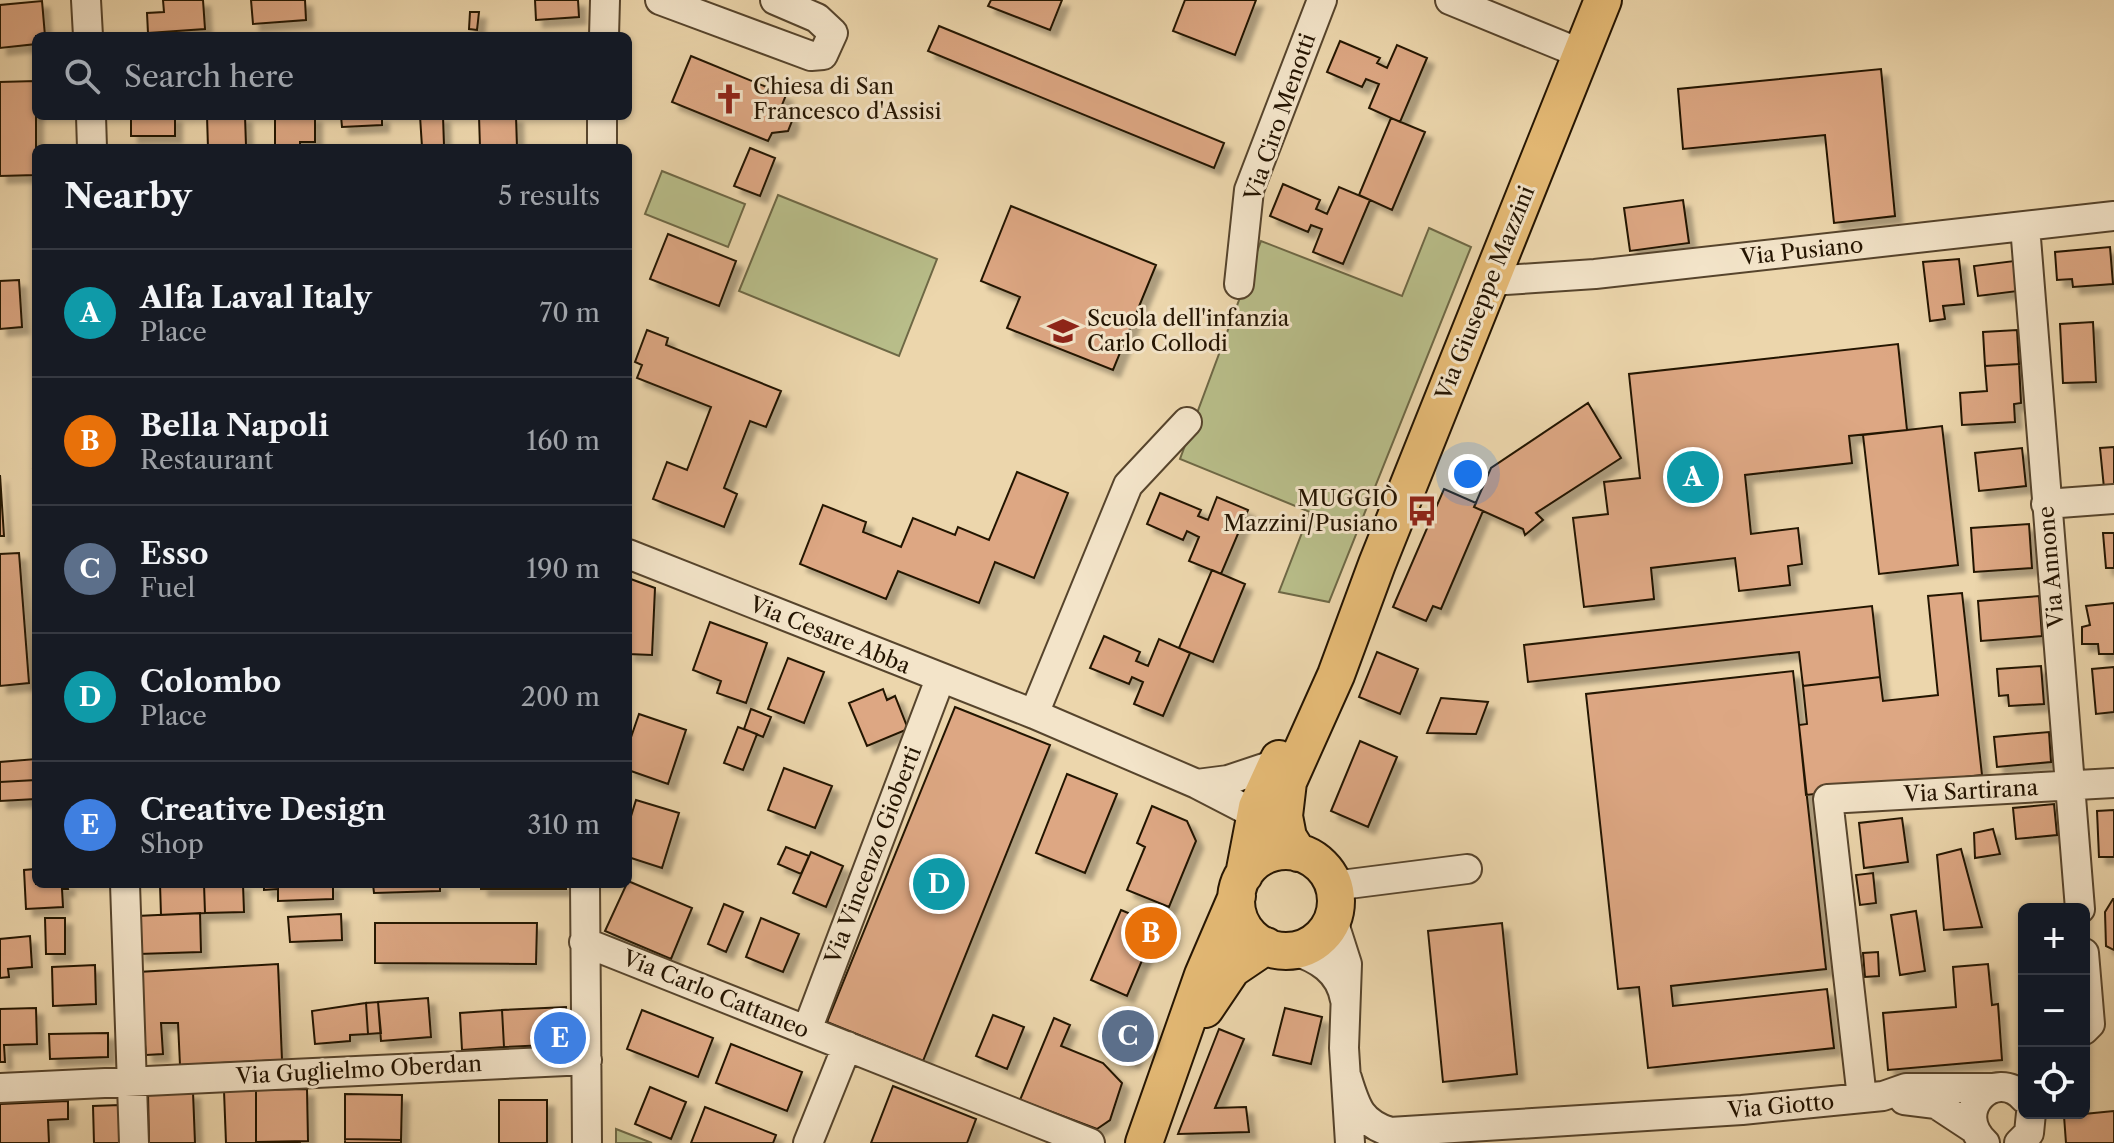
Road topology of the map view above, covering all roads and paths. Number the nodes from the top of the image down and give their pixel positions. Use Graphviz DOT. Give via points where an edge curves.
graph roads {
  1 [pos="86,0"];
  2 [pos="605,0"];
  3 [pos="660,0"];
  4 [pos="775,0"];
  5 [pos="1322,0"];
  6 [pos="1450,0"];
  7 [pos="1603,0"];
  8 [pos="88,32"];
  9 [pos="604,32"];
  10 [pos="1582,54"];
  11 [pos="91,120"];
  12 [pos="602,120"];
  13 [pos="92,144"];
  14 [pos="602,144"];
  15 [pos="2114,216"];
  16 [pos="2025,226"];
  17 [pos="1490,281"];
  18 [pos="1239,284"];
  19 [pos="1187,422"];
  20 [pos="2114,499"];
  21 [pos="2046,504"];
  22 [pos="632,556"];
  23 [pos="1368,587"];
  24 [pos="940,679"];
  25 [pos="1034,714"];
  26 [pos="1276,764"];
  27 [pos="2114,783"];
  28 [pos="1197,784"];
  29 [pos="2070,785"];
  30 [pos="1828,799"];
  31 [pos="1255,814"];
  32 [pos="1298,853"];
  33 [pos="1467,869"];
  34 [pos="1240,885"];
  35 [pos="125,888"];
  36 [pos="585,888"];
  37 [pos="1333,902"];
  38 [pos="2080,903"];
  39 [pos="584,942"];
  40 [pos="1279,948"];
  41 [pos="1345,1001"];
  42 [pos="807,1030"];
  43 [pos="847,1046"];
  44 [pos="1177,1058"];
  45 [pos="587,1060"];
  46 [pos="1347,1078"];
  47 [pos="131,1080"];
  48 [pos="0,1088"];
  49 [pos="1873,1097"];
  50 [pos="2018,1110"];
  51 [pos="2018,1110"];
  52 [pos="1979,1136"];
  53 [pos="1382,1138"];
  54 [pos="134,1143"];
  55 [pos="587,1143"];
  56 [pos="808,1143"];
  57 [pos="1090,1143"];
  58 [pos="1144,1143"];
  59 [pos="1350,1143"];
  1 -- 8 [label="street"];
  2 -- 9 [label="street"];
  3 -- 4 [label="street" via="811,56 823,55 833,33 817,18"];
  5 -- 18 [label="street, Via Ciro Menotti" via="1249,190"];
  6 -- 10 [label="street"];
  7 -- 10 [label="main road, Via Giuseppe Mazzini"];
  10 -- 17 [label="main road, Via Giuseppe Mazzini"];
  11 -- 13 [label="street"];
  12 -- 14 [label="street"];
  15 -- 16 [label="street, Via Pusiano"];
  16 -- 17 [label="street, Via Pusiano"];
  16 -- 21 [label="street, Via Annone"];
  17 -- 23 [label="main road, Via Giuseppe Mazzini"];
  19 -- 25 [label="street" via="1128,485"];
  20 -- 21 [label="street"];
  21 -- 29 [label="street, Via Annone"];
  22 -- 24 [label="street, Via Cesare Abba"];
  23 -- 26 [label="main road, Via Giuseppe Mazzini"];
  23 -- 32 [label="main road, Via Giuseppe Mazzini" via="1288,782 1284,816"];
  24 -- 25 [label="street, Via Cesare Abba"];
  24 -- 42 [label="street, Via Vincenzo Gioberti"];
  25 -- 28 [label="street, Via Cesare Abba"];
  26 -- 28 [label="street"];
  26 -- 31 [label="main road, Via Giuseppe Mazzini"];
  27 -- 29 [label="street, Via Sartirana"];
  28 -- 31 [label="street, Via Cesare Abba"];
  29 -- 30 [label="street, Via Sartirana"];
  29 -- 38 [label="street, Via Annone"];
  30 -- 49 [label="street, Via Giotto"];
  31 -- 34 [label="main road, Via Giuseppe Mazzini"];
  32 -- 34 [label="main road" via="1270,854"];
  32 -- 37 [label="main road" via="1318,863"];
  33 -- 37 [label="street"];
  34 -- 40 [label="main road" via="1243,926"];
  34 -- 44 [label="main road, Via Giuseppe Mazzini"];
  35 -- 47 [label="street"];
  36 -- 39 [label="street"];
  37 -- 40 [label="main road" via="1317,940"];
  37 -- 41 [label="street" via="1347,964"];
  39 -- 42 [label="street, Via Carlo Cattaneo"];
  39 -- 45 [label="street"];
  40 -- 41 [label="street" via="1316,959 1329,969"];
  40 -- 44 [label="main road, Via Giuseppe Mazzini" via="1232,969"];
  41 -- 46 [label="street"];
  42 -- 43 [label="street, Via Carlo Cattaneo"];
  43 -- 56 [label="street"];
  43 -- 57 [label="street, Via Carlo Cattaneo"];
  44 -- 58 [label="main road, Via Giuseppe Mazzini"];
  45 -- 47 [label="street, Via Guglielmo Oberdan"];
  45 -- 55 [label="street"];
  46 -- 53 [label="street, Via Giotto" via="1359,1115"];
  46 -- 59 [label="street"];
  47 -- 48 [label="street, Via Guglielmo Oberdan"];
  47 -- 54 [label="street"];
  49 -- 50 [label="street, Via Giotto" via="1906,1088"];
  49 -- 52 [label="street, Via Giotto" via="1936,1104"];
  49 -- 53 [label="street, Via Giotto"];
  51 -- 52 [label="street" via="1977,1100 1973,1109"];
}
